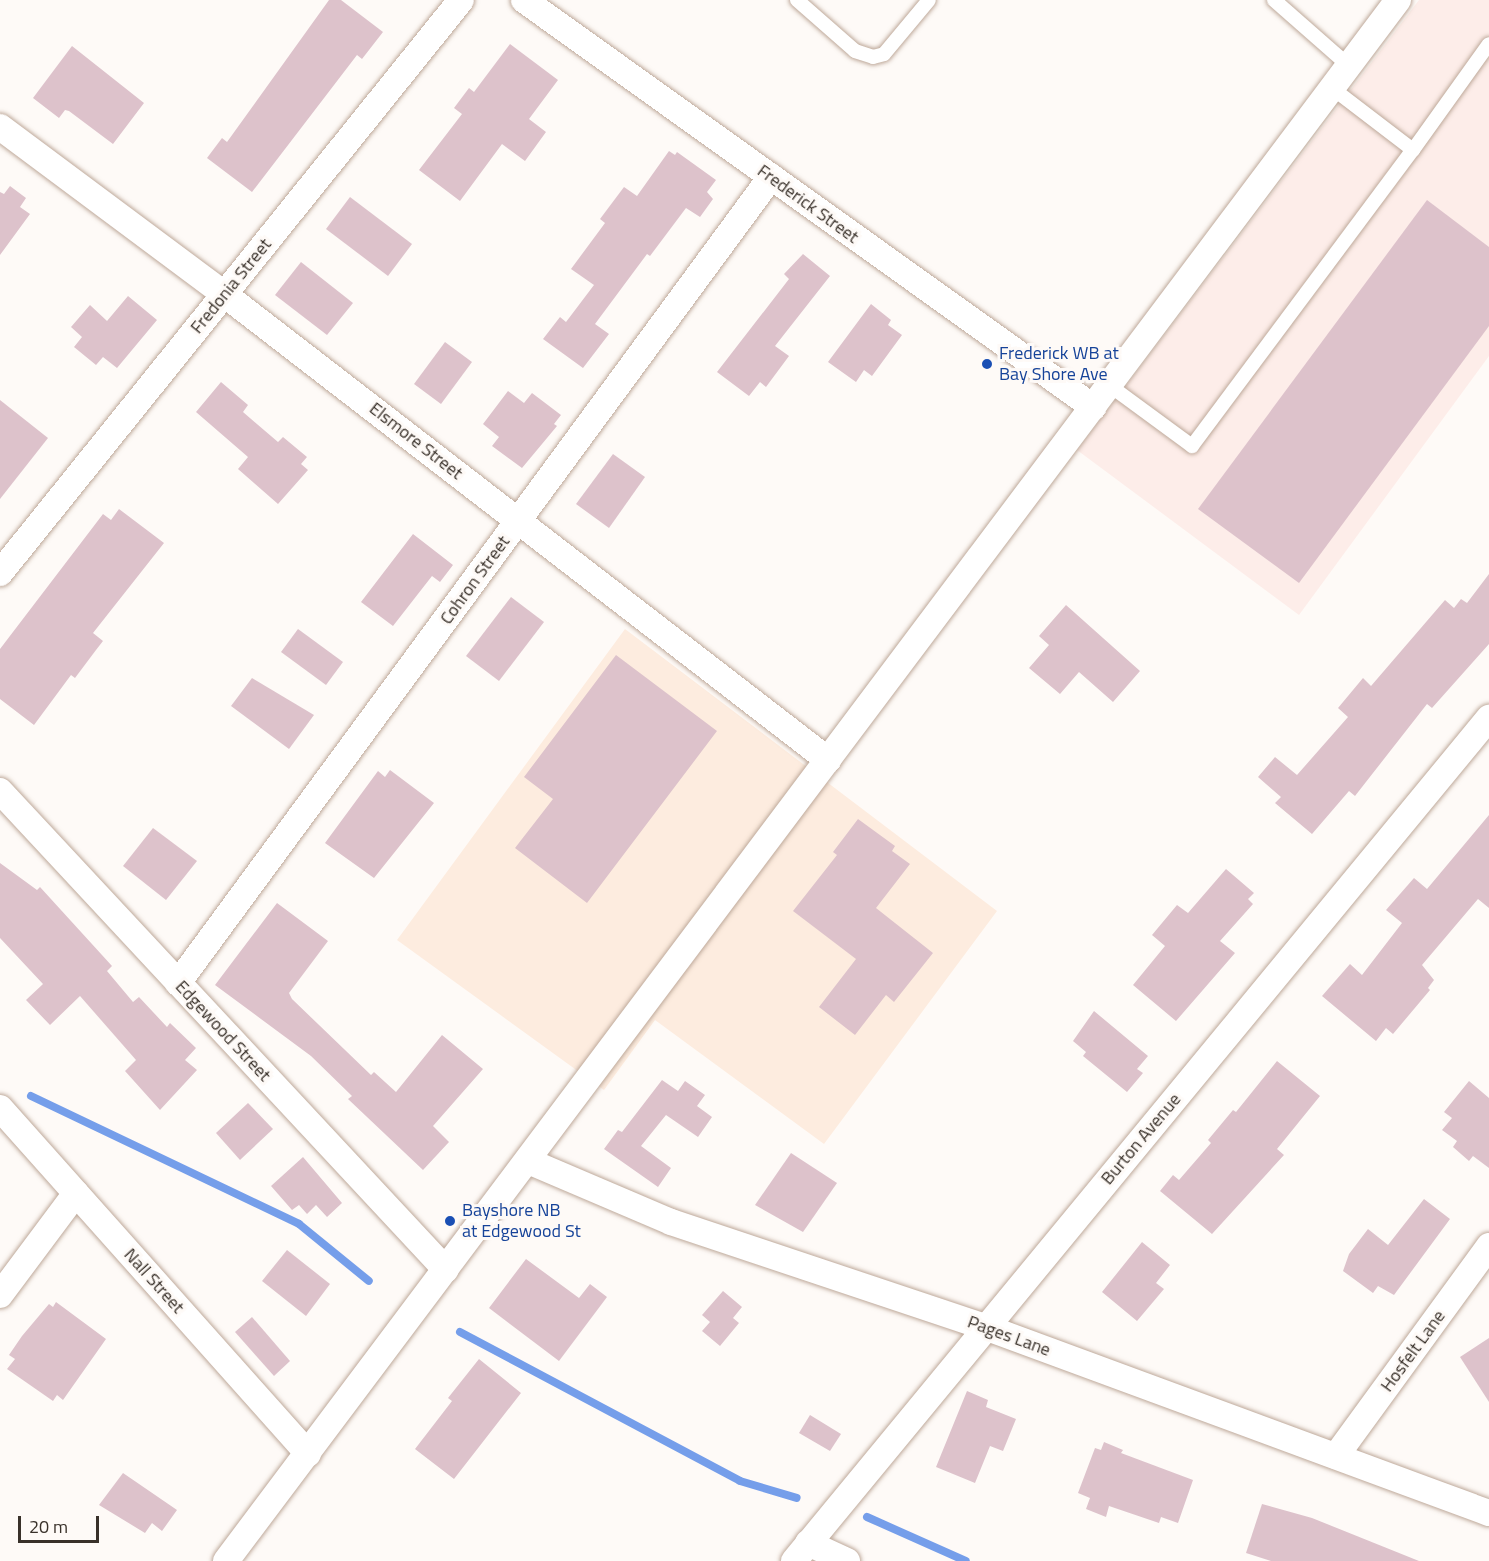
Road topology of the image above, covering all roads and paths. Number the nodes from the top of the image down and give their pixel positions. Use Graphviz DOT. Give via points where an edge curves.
graph roads {
  1 [pos="461,0"];
  2 [pos="524,0"];
  3 [pos="797,0"];
  4 [pos="929,0"];
  5 [pos="1274,0"];
  6 [pos="1389,4"];
  7 [pos="1489,44"];
  8 [pos="1348,66"];
  9 [pos="1332,88"];
  10 [pos="0,127"];
  11 [pos="1413,150"];
  12 [pos="771,177"];
  13 [pos="224,294"];
  14 [pos="1109,385"];
  15 [pos="1093,407"];
  16 [pos="519,521"];
  17 [pos="0,573"];
  18 [pos="1489,718"];
  19 [pos="828,760"];
  20 [pos="0,791"];
  21 [pos="178,982"];
  22 [pos="0,1108"];
  23 [pos="528,1161"];
  24 [pos="76,1194"];
  25 [pos="1489,1246"];
  26 [pos="446,1270"];
  27 [pos="0,1295"];
  28 [pos="985,1327"];
  29 [pos="308,1454"];
  30 [pos="1336,1456"];
  31 [pos="1489,1513"];
  32 [pos="801,1552"];
  33 [pos="226,1561"];
  34 [pos="847,1561"];
  1 -- 13 [label="street, Fredonia Street"];
  2 -- 12 [label="street, Frederick Street"];
  3 -- 4 [label="lane" via="855,51 873,57 884,54"];
  5 -- 8 [label="lane"];
  6 -- 8 [label="street"];
  7 -- 11 [label="lane"];
  8 -- 9 [label="street"];
  9 -- 11 [label="lane"];
  9 -- 14 [label="street"];
  10 -- 13 [label="street, Elsmore Street"];
  11 -- 14 [label="lane" via="1192,446"];
  12 -- 15 [label="street, Frederick Street"];
  12 -- 16 [label="street, Cohron Street"];
  13 -- 16 [label="street, Elsmore Street"];
  13 -- 17 [label="street, Fredonia Street"];
  14 -- 15 [label="street"];
  15 -- 19 [label="street"];
  16 -- 19 [label="street, Elsmore Street"];
  16 -- 21 [label="street, Cohron Street"];
  18 -- 28 [label="street, Burton Avenue"];
  19 -- 23 [label="street"];
  20 -- 21 [label="street, Edgewood Street"];
  21 -- 26 [label="street, Edgewood Street"];
  22 -- 24 [label="street, Nall Street"];
  23 -- 26 [label="street"];
  23 -- 28 [label="street, Pages Lane" via="671,1222"];
  24 -- 27 [label="street"];
  24 -- 29 [label="street, Nall Street"];
  25 -- 30 [label="street, Hosfelt Lane"];
  26 -- 29 [label="street"];
  28 -- 30 [label="street, Pages Lane"];
  28 -- 32 [label="street, Burton Avenue"];
  29 -- 33 [label="street"];
  30 -- 31 [label="street, Pages Lane"];
  32 -- 34 [label="street"];
}
